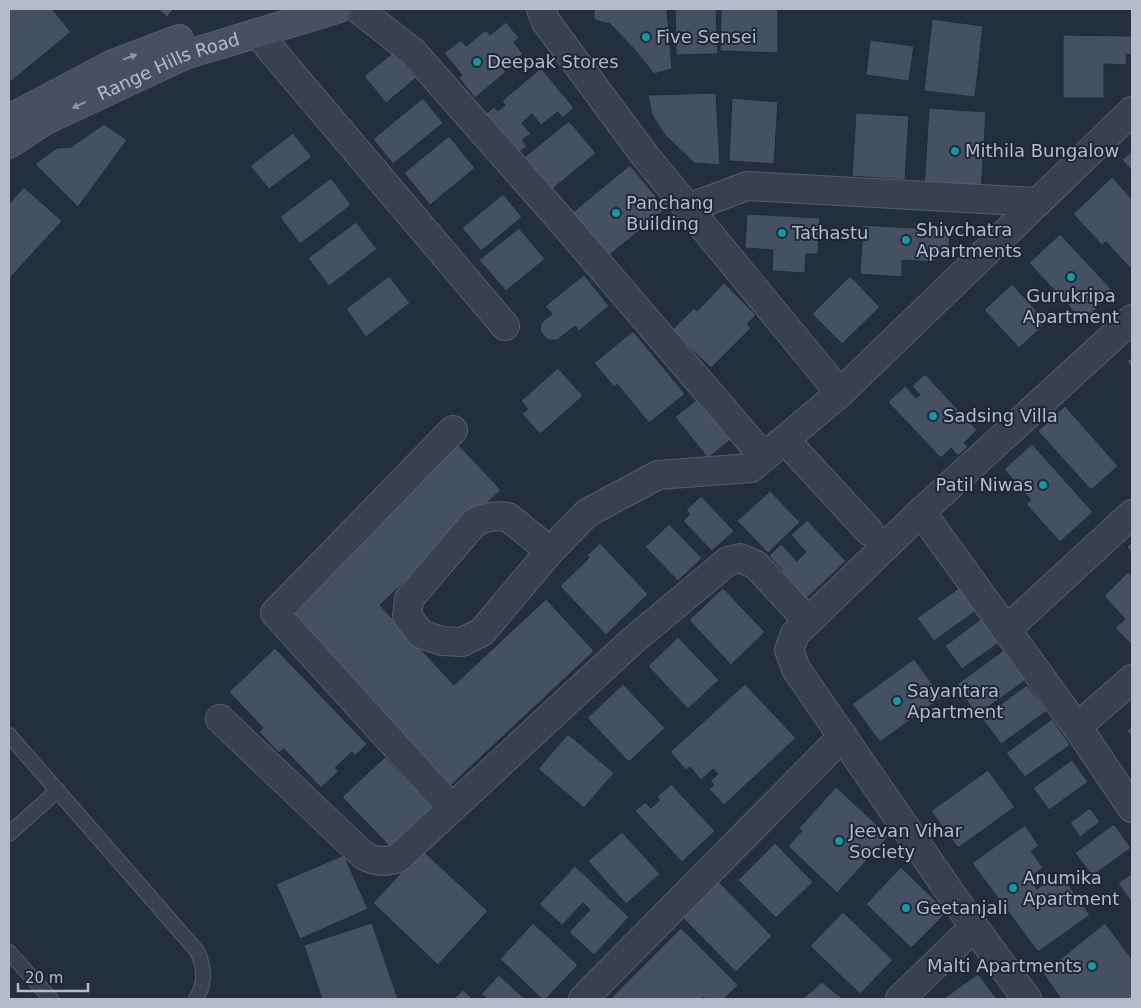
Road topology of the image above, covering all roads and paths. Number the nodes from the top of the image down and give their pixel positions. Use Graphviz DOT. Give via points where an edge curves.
graph roads {
  1 [pos="284,9"];
  2 [pos="337,9"];
  3 [pos="358,9"];
  4 [pos="541,9"];
  5 [pos="257,33"];
  6 [pos="1132,111"];
  7 [pos="9,119"];
  8 [pos="9,144"];
  9 [pos="1038,202"];
  10 [pos="688,208"];
  11 [pos="1132,319"];
  12 [pos="505,326"];
  13 [pos="840,394"];
  14 [pos="453,430"];
  15 [pos="785,440"];
  16 [pos="764,457"];
  17 [pos="921,512"];
  18 [pos="1132,514"];
  19 [pos="869,531"];
  20 [pos="550,551"];
  21 [pos="808,621"];
  22 [pos="1006,630"];
  23 [pos="1132,680"];
  24 [pos="220,719"];
  25 [pos="1076,727"];
  26 [pos="9,735"];
  27 [pos="843,736"];
  28 [pos="58,790"];
  29 [pos="452,808"];
  30 [pos="1132,808"];
  31 [pos="9,834"];
  32 [pos="974,927"];
  33 [pos="9,952"];
  34 [pos="51,999"];
  35 [pos="196,999"];
  36 [pos="583,999"];
  37 [pos="900,999"];
  38 [pos="1027,999"];
  7 -- 1 [label="main road, one-way" via="113,64 180,39"];
  2 -- 5 [label="main road, Range Hills Road"];
  3 -- 16 [label="street" via="414,52"];
  4 -- 10 [label="street" via="546,22"];
  5 -- 8 [label="main road, Range Hills Road, one-way" via="185,55 46,120"];
  5 -- 12 [label="street"];
  6 -- 9 [label="street"];
  9 -- 10 [label="street" via="747,186"];
  9 -- 13 [label="street"];
  10 -- 13 [label="street"];
  11 -- 17 [label="street"];
  13 -- 15 [label="street"];
  14 -- 29 [label="street" via="275,613"];
  15 -- 16 [label="street"];
  15 -- 19 [label="street"];
  16 -- 20 [label="street" via="751,468 658,475 587,513"];
  17 -- 21 [label="street"];
  17 -- 22 [label="street"];
  18 -- 22 [label="street"];
  20 -- 20 [label="street" via="482,632 462,642 442,641 421,634 407,616 409,599 474,523 483,518 508,517"];
  21 -- 27 [label="street" via="795,634 789,650 796,669"];
  21 -- 29 [label="street" via="756,565 740,558 728,561 631,642"];
  22 -- 25 [label="street"];
  23 -- 25 [label="street"];
  24 -- 29 [label="street" via="372,860 398,858"];
  25 -- 30 [label="street"];
  26 -- 28 [label="lane"];
  27 -- 32 [label="street"];
  27 -- 36 [label="street"];
  28 -- 31 [label="lane"];
  28 -- 35 [label="lane" via="198,951 205,974"];
  32 -- 37 [label="street"];
  32 -- 38 [label="street"];
  33 -- 34 [label="lane"];
}
